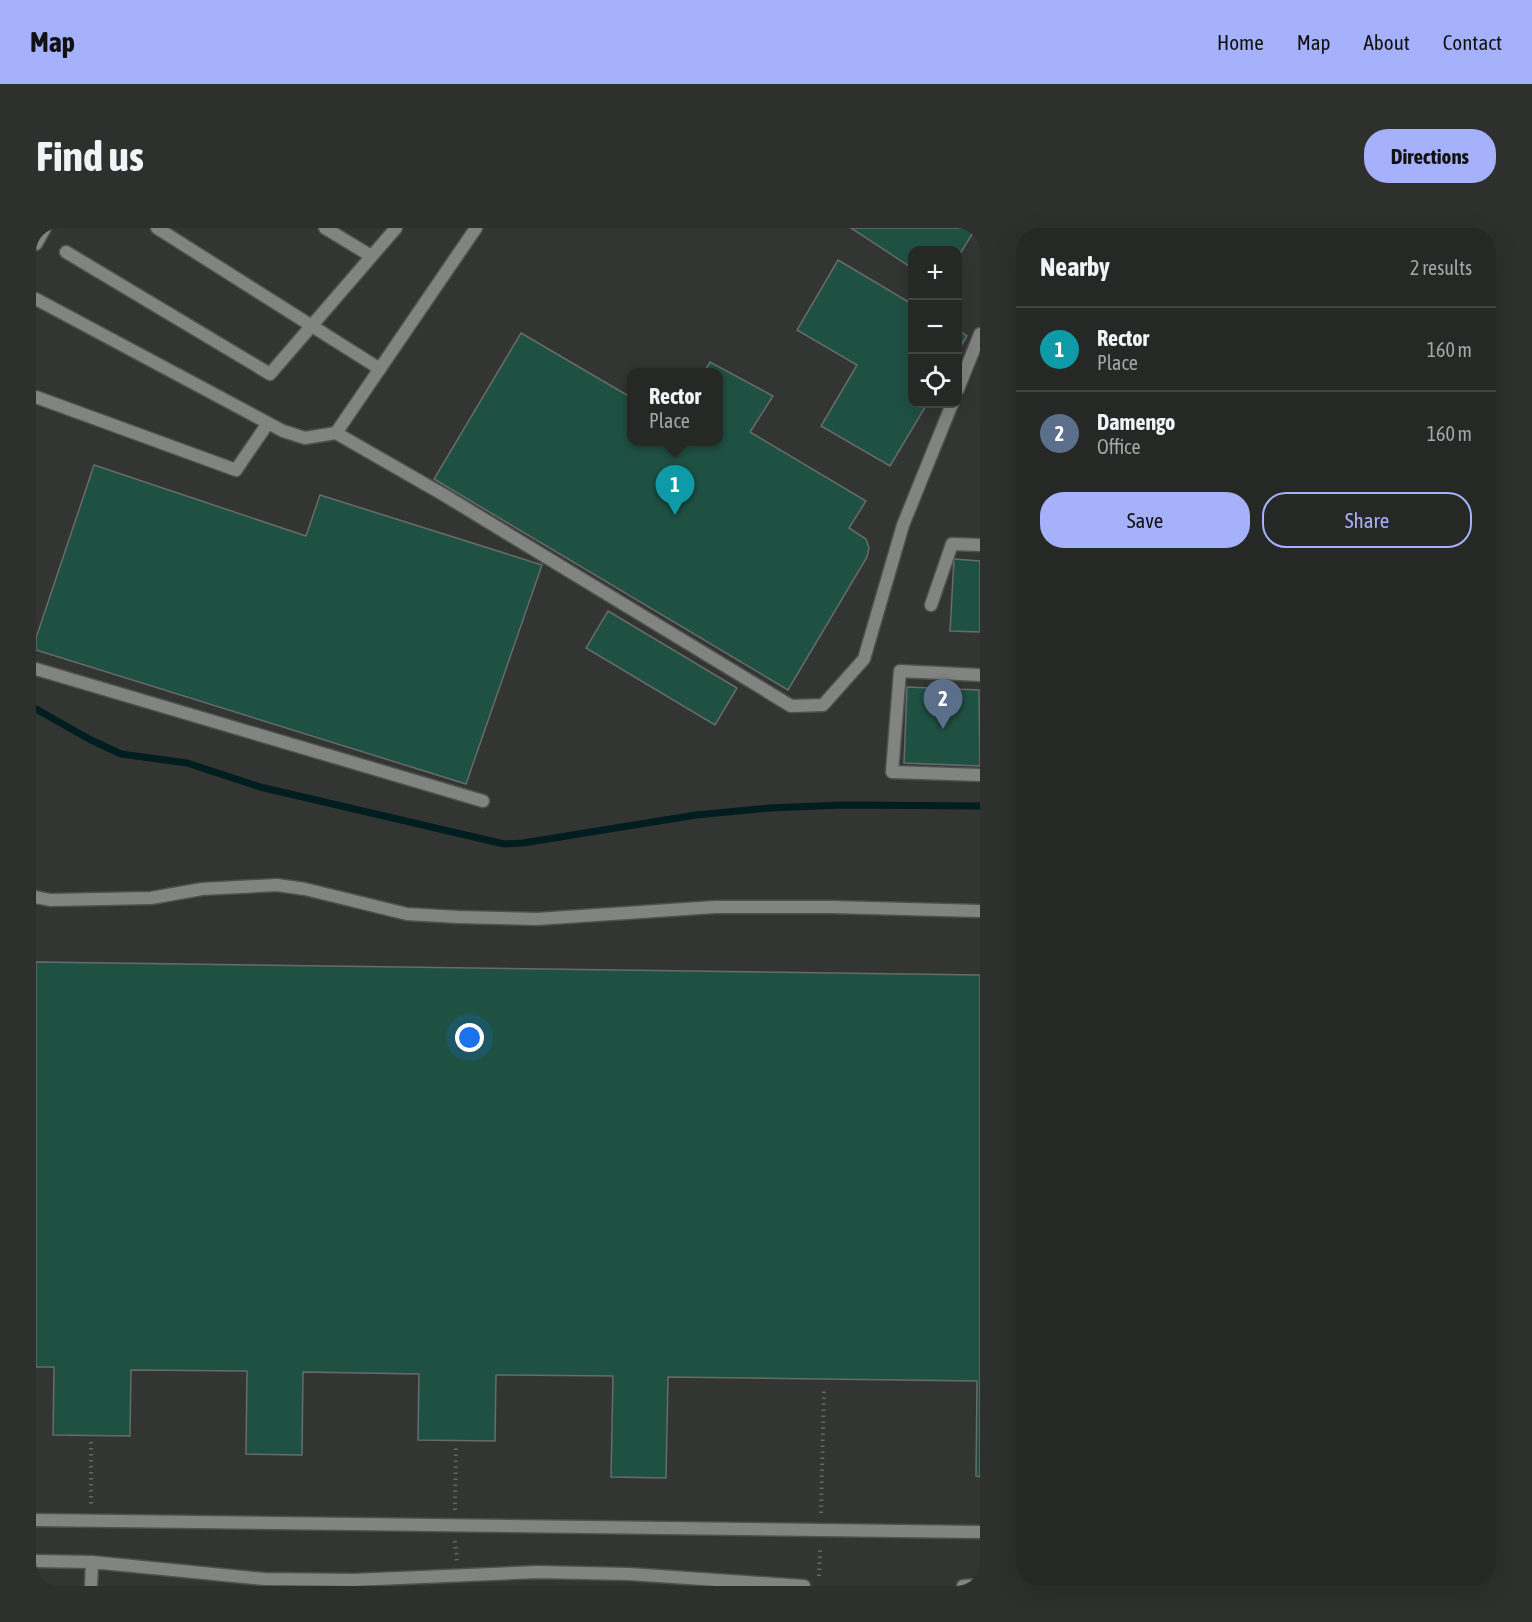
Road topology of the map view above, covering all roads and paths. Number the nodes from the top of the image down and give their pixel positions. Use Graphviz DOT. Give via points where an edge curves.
graph roads {
  1 [pos="45,228"];
  2 [pos="157,228"];
  3 [pos="325,228"];
  4 [pos="396,228"];
  5 [pos="476,228"];
  6 [pos="36,244"];
  7 [pos="66,252"];
  8 [pos="371,256"];
  9 [pos="36,299"];
  10 [pos="311,327"];
  11 [pos="980,334"];
  12 [pos="380,369"];
  13 [pos="962,377"];
  14 [pos="36,397"];
  15 [pos="950,408"];
  16 [pos="268,423"];
  17 [pos="336,433"];
  18 [pos="980,545"];
  19 [pos="931,605"];
  20 [pos="36,669"];
  21 [pos="980,675"];
  22 [pos="980,775"];
  23 [pos="483,801"];
  24 [pos="36,897"];
  25 [pos="980,911"];
  26 [pos="824,1388"];
  27 [pos="36,1520"];
  28 [pos="820,1530"];
  29 [pos="980,1532"];
  30 [pos="36,1561"];
  31 [pos="92,1562"];
  32 [pos="453,1581"];
  33 [pos="980,1585"];
  34 [pos="91,1586"];
  35 [pos="804,1586"];
  36 [pos="819,1586"];
  37 [pos="963,1586"];
  1 -- 6 [label="lane"];
  2 -- 10 [label="lane"];
  3 -- 8 [label="lane"];
  4 -- 8 [label="lane"];
  5 -- 12 [label="lane"];
  7 -- 10 [label="lane" via="270,374"];
  8 -- 10 [label="lane"];
  9 -- 16 [label="lane"];
  10 -- 12 [label="lane"];
  11 -- 13 [label="lane"];
  12 -- 17 [label="lane"];
  14 -- 16 [label="lane" via="236,470"];
  15 -- 17 [label="lane" via="903,525 864,659 823,705 791,705"];
  16 -- 17 [label="lane" via="305,438"];
  18 -- 19 [label="lane" via="952,544"];
  20 -- 23 [label="lane"];
  21 -- 22 [label="lane" via="900,672 892,772"];
  24 -- 25 [label="lane" via="151,898 202,889 277,885 407,914 458,917 537,918 715,907"];
  26 -- 28 [label="path"];
  27 -- 28 [label="lane"];
  28 -- 29 [label="lane"];
  28 -- 36 [label="path"];
  30 -- 31 [label="lane"];
  31 -- 32 [label="lane" via="264,1579"];
  31 -- 34 [label="lane"];
  32 -- 35 [label="lane" via="538,1572"];
  33 -- 37 [label="lane"];
}
